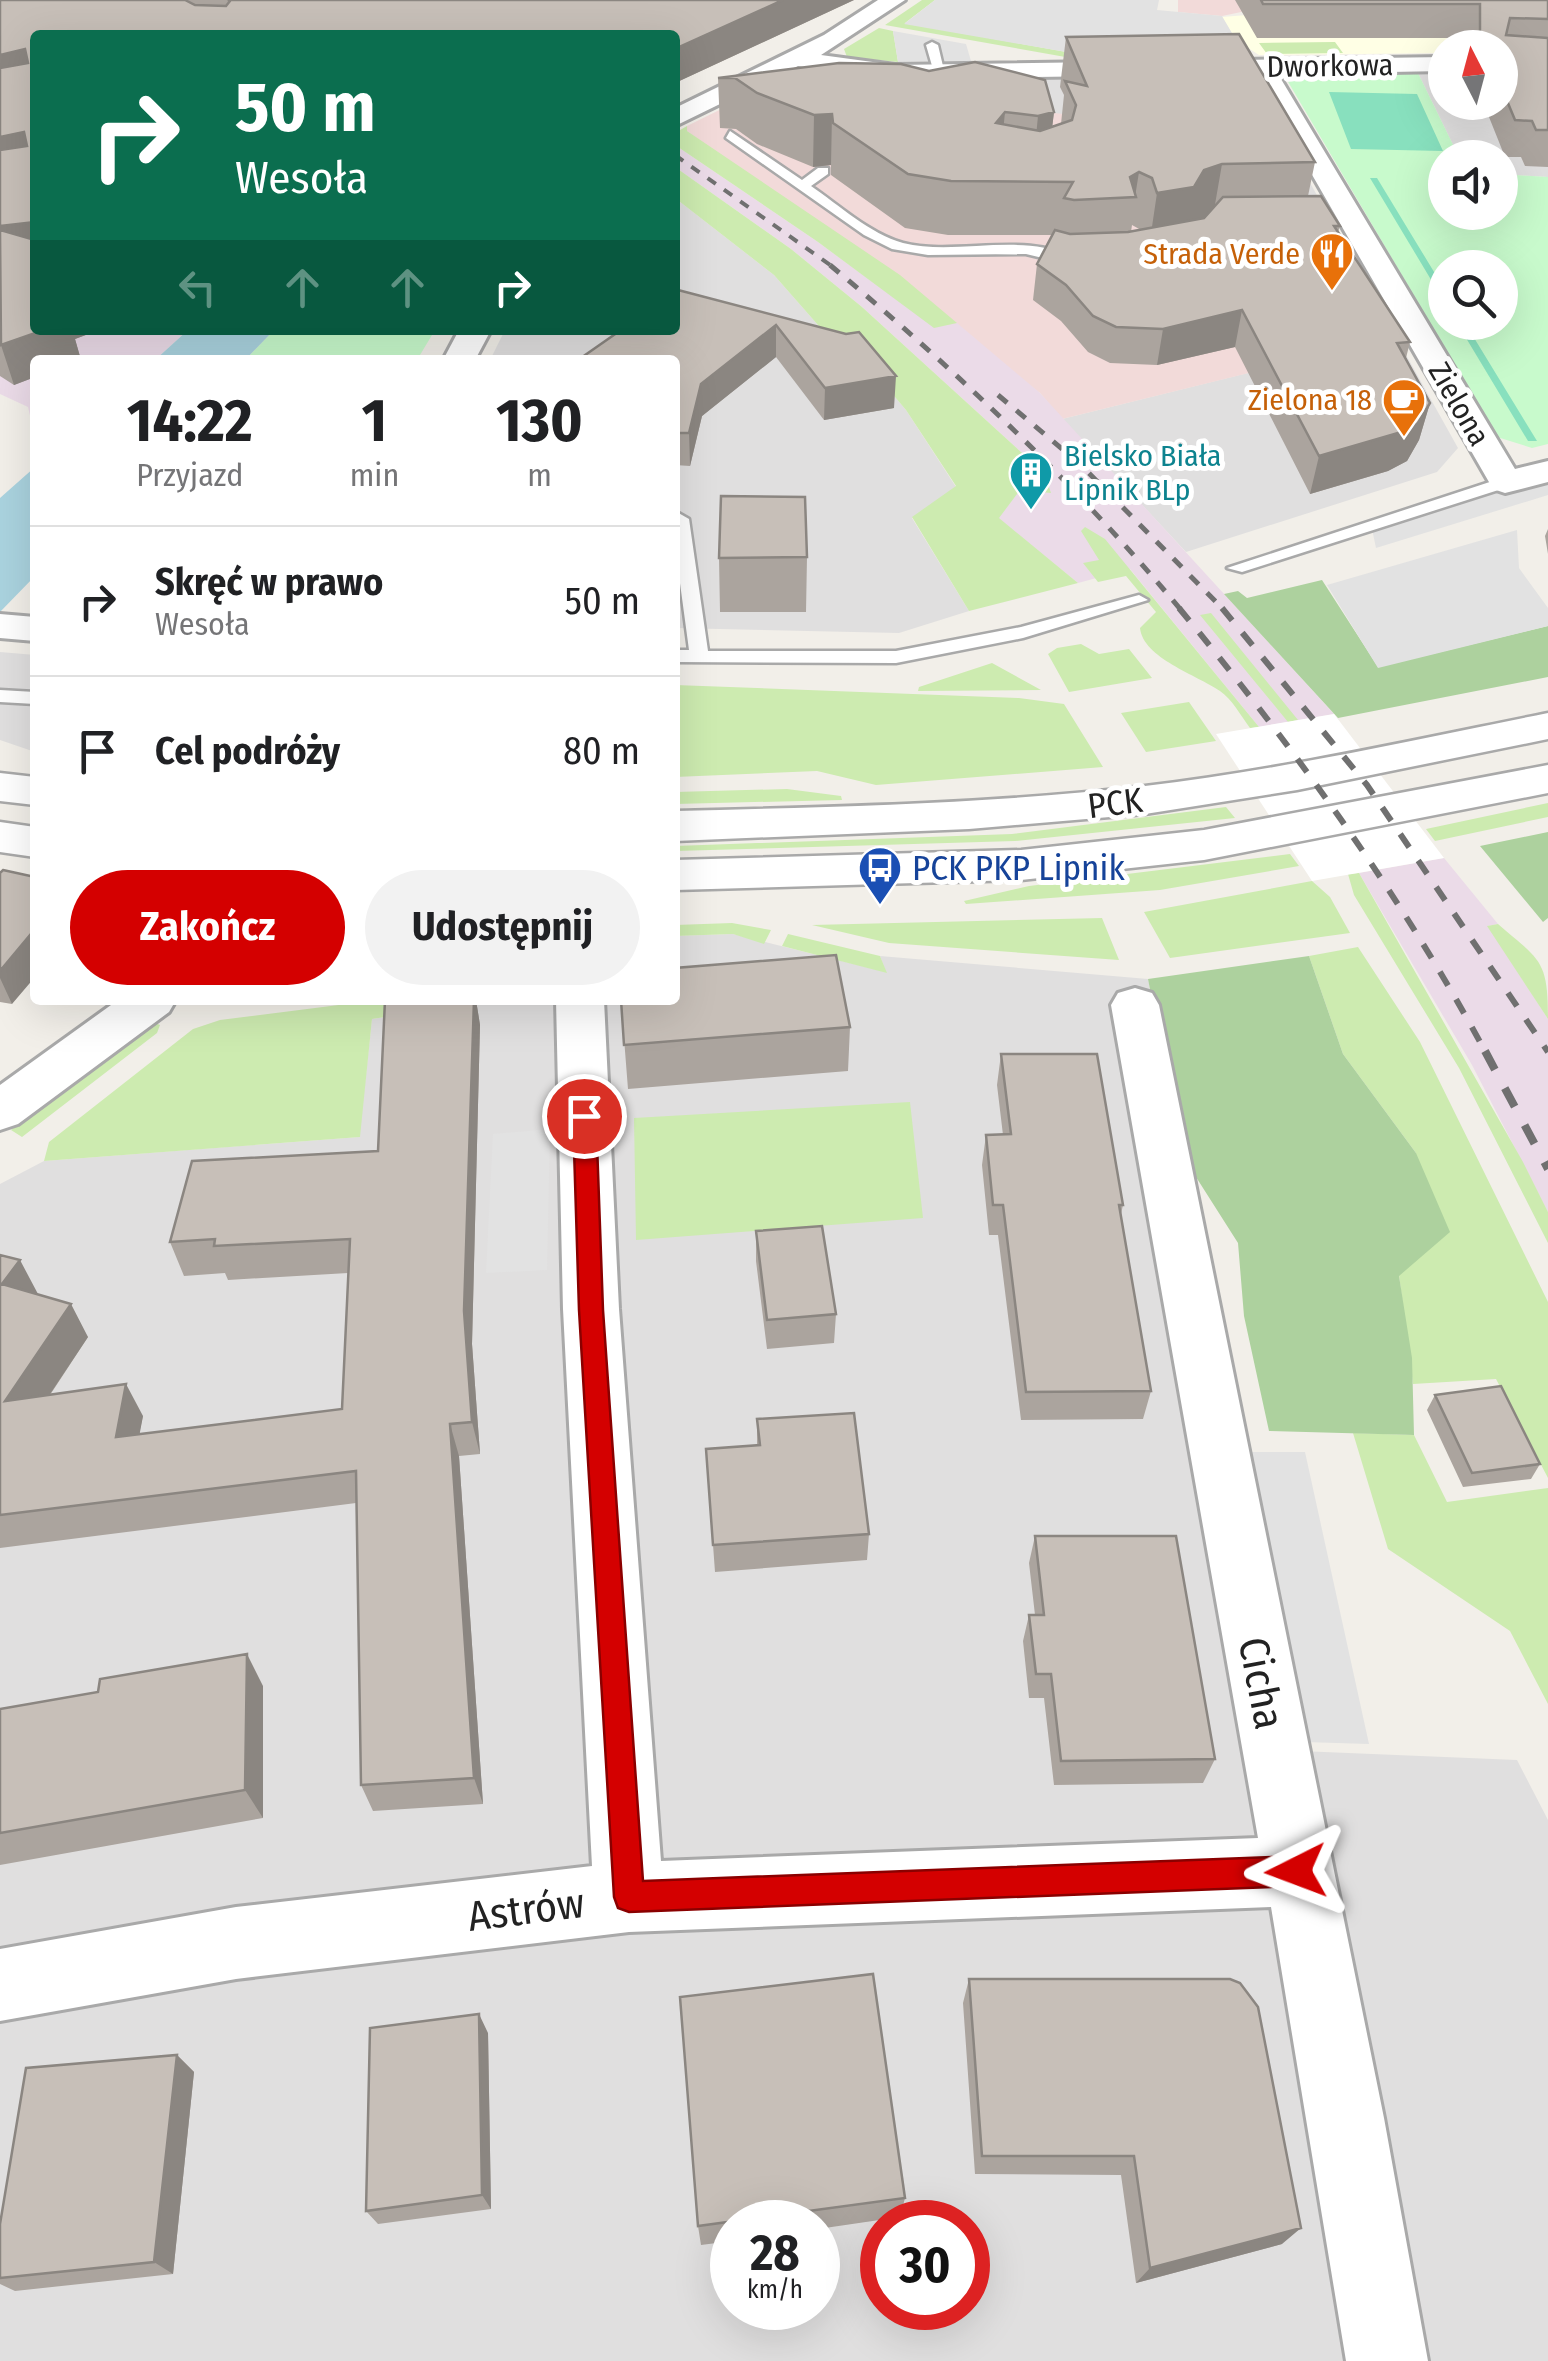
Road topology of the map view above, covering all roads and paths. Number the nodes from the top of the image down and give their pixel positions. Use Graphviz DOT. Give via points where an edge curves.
graph roads {
  1 [pos="894,0"];
  2 [pos="932,45"];
  3 [pos="797,58"];
  4 [pos="1428,64"];
  5 [pos="1262,67"];
  6 [pos="939,72"];
  7 [pos="965,104"];
  8 [pos="680,116"];
  9 [pos="730,134"];
  10 [pos="823,171"];
  11 [pos="802,186"];
  12 [pos="1084,261"];
  13 [pos="1548,471"];
  14 [pos="1505,482"];
  15 [pos="680,519"];
  16 [pos="1236,568"];
  17 [pos="1139,600"];
  18 [pos="680,656"];
  19 [pos="698,656"];
  20 [pos="0,696"];
  21 [pos="30,698"];
  22 [pos="1548,726"];
  23 [pos="1548,778"];
  24 [pos="0,787"];
  25 [pos="30,790"];
  26 [pos="680,826"];
  27 [pos="0,836"];
  28 [pos="30,841"];
  29 [pos="680,876"];
  30 [pos="88,1005"];
  31 [pos="145,1005"];
  32 [pos="580,1005"];
  33 [pos="1135,1005"];
  34 [pos="0,1092"];
  35 [pos="0,1112"];
  36 [pos="1296,1871"];
  37 [pos="629,1897"];
  38 [pos="0,1985"];
  39 [pos="1387,2361"];
  1 -- 3 [label="street"];
  2 -- 6 [label="lane"];
  3 -- 6 [label="street, Dworkowa" via="862,70"];
  3 -- 8 [label="street"];
  4 -- 5 [label="street, Dworkowa"];
  5 -- 6 [label="street, Dworkowa"];
  5 -- 14 [label="street, Zielona" via="1346,222"];
  6 -- 7 [label="lane" via="946,97"];
  9 -- 11 [label="lane"];
  10 -- 11 [label="lane"];
  11 -- 12 [label="lane" via="897,246 928,252 1026,250"];
  13 -- 14 [label="street, Zielona"];
  14 -- 16 [label="lane, Zielona"];
  15 -- 19 [label="lane"];
  17 -- 19 [label="lane" via="896,657"];
  18 -- 19 [label="lane"];
  20 -- 21 [label="lane"];
  22 -- 26 [label="street, PCK" via="1148,800 993,814"];
  23 -- 29 [label="street, PCK" via="1204,845 1021,864"];
  24 -- 25 [label="street"];
  27 -- 28 [label="street"];
  30 -- 34 [label="street"];
  31 -- 35 [label="street"];
  32 -- 37 [label="street" via="591,1310"];
  33 -- 36 [label="street, Cicha"];
  36 -- 37 [label="street, Astrów"];
  36 -- 39 [label="street, Cicha"];
  37 -- 38 [label="street, Astrów" via="236,1943"];
}
